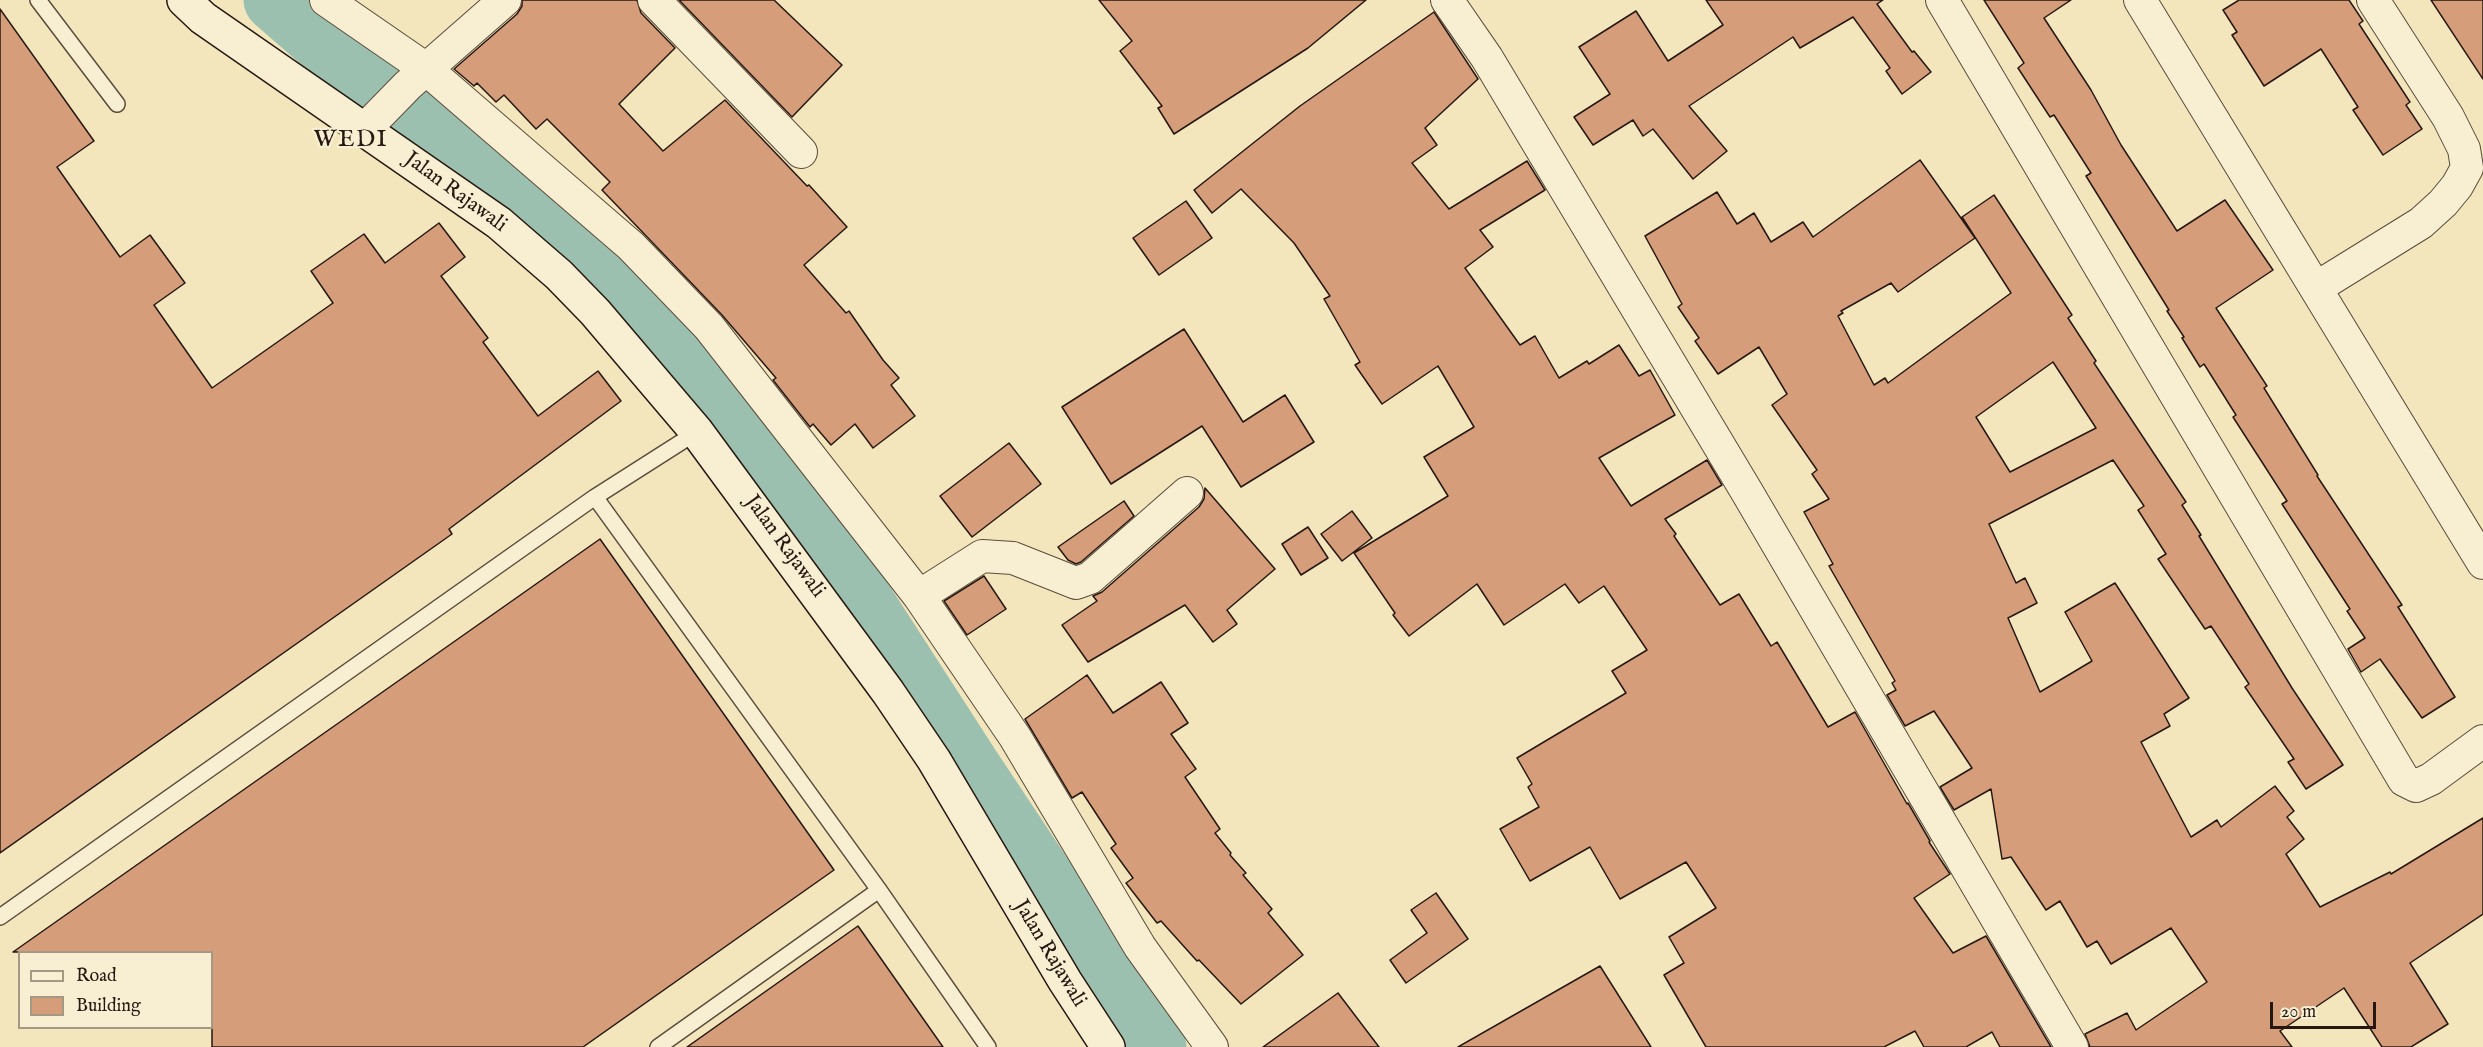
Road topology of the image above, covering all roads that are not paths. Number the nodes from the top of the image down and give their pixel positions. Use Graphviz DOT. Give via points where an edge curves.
graph roads {
  1 [pos="38,0"];
  2 [pos="184,0"];
  3 [pos="326,0"];
  4 [pos="505,0"];
  5 [pos="654,0"];
  6 [pos="1447,0"];
  7 [pos="1942,0"];
  8 [pos="2140,0"];
  9 [pos="2373,0"];
  10 [pos="417,77"];
  11 [pos="117,104"];
  12 [pos="372,122"];
  13 [pos="801,152"];
  14 [pos="2316,288"];
  15 [pos="698,432"];
  16 [pos="1187,493"];
  17 [pos="595,497"];
  18 [pos="2483,563"];
  19 [pos="919,596"];
  20 [pos="2483,741"];
  21 [pos="879,890"];
  22 [pos="0,917"];
  23 [pos="658,1047"];
  24 [pos="988,1047"];
  25 [pos="1108,1047"];
  26 [pos="1212,1047"];
  27 [pos="2072,1047"];
  1 -- 11 [label="lane"];
  2 -- 12 [label="street, Jalan Rajawali" via="203,18"];
  3 -- 10 [label="street"];
  4 -- 10 [label="street"];
  5 -- 13 [label="street"];
  6 -- 27 [label="street" via="1487,58 1717,442"];
  7 -- 20 [label="street" via="2404,780 2416,786 2431,779"];
  8 -- 14 [label="street"];
  9 -- 14 [label="street" via="2448,117 2464,149 2467,168 2443,203 2421,223"];
  10 -- 12 [label="street"];
  10 -- 19 [label="street" via="631,246 709,327"];
  12 -- 15 [label="street, Jalan Rajawali" via="559,275"];
  14 -- 18 [label="street"];
  15 -- 17 [label="lane"];
  15 -- 25 [label="street, Jalan Rajawali" via="921,741"];
  16 -- 19 [label="street" via="1090,578 1076,583 1013,558 982,556"];
  17 -- 21 [label="lane"];
  17 -- 22 [label="lane"];
  19 -- 26 [label="street" via="1015,737 1140,947"];
  21 -- 23 [label="lane"];
  21 -- 24 [label="lane"];
}
